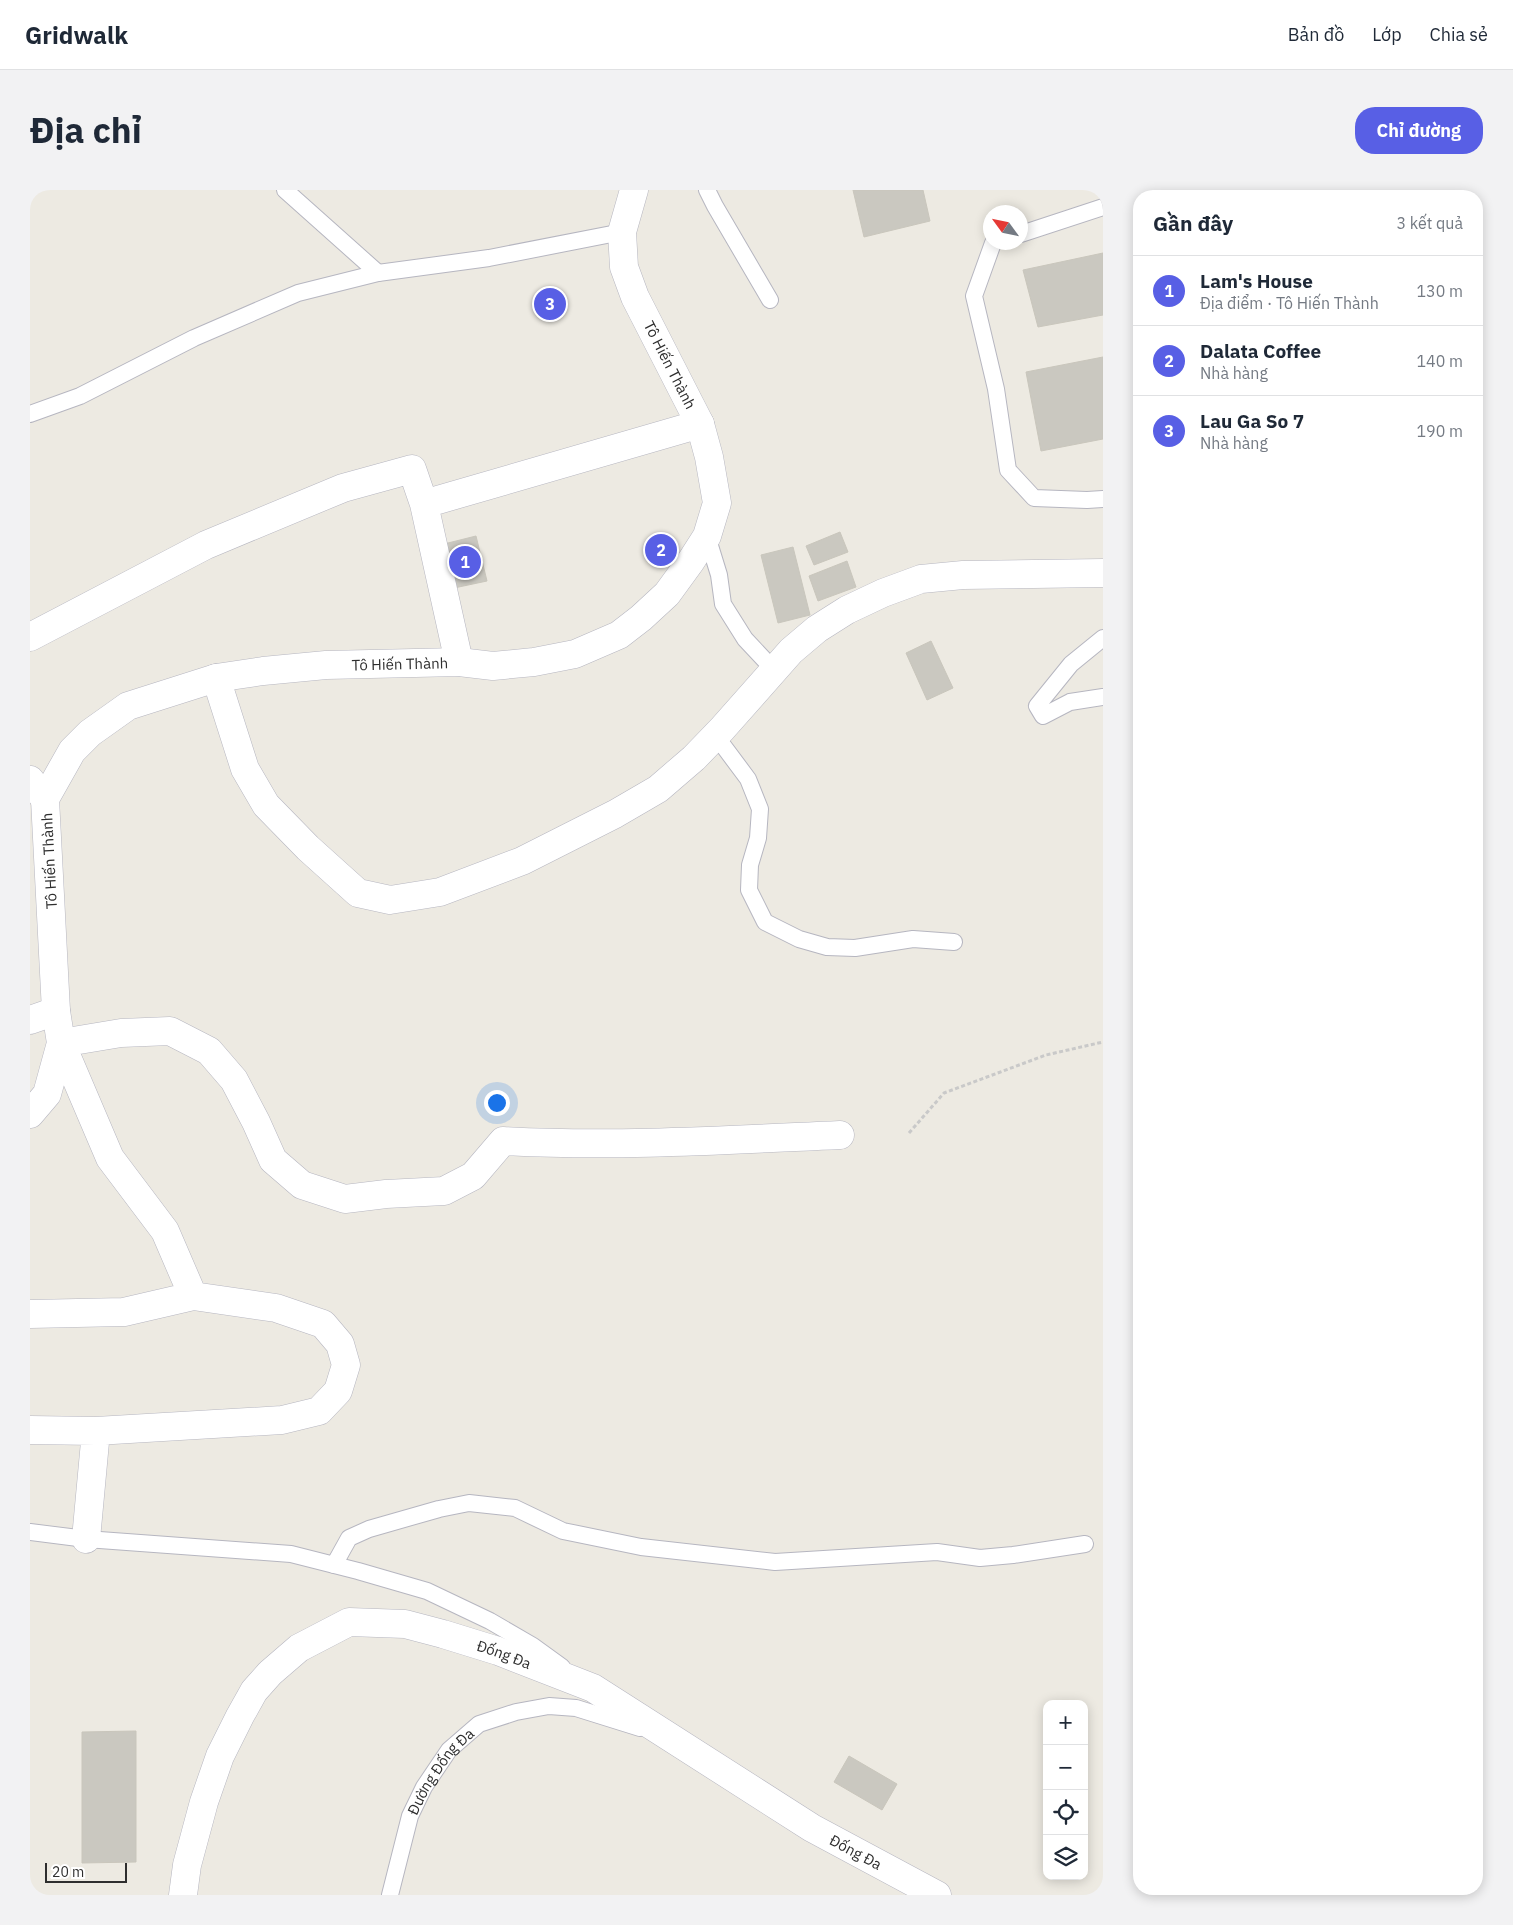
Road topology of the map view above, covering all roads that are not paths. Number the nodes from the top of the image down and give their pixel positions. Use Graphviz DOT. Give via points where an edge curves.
graph roads {
  1 [pos="285,190"];
  2 [pos="634,190"];
  3 [pos="707,190"];
  4 [pos="1103,207"];
  5 [pos="1028,231"];
  6 [pos="622,232"];
  7 [pos="990,250"];
  8 [pos="378,273"];
  9 [pos="770,300"];
  10 [pos="30,414"];
  11 [pos="700,424"];
  12 [pos="1103,499"];
  13 [pos="424,504"];
  14 [pos="707,536"];
  15 [pos="1103,573"];
  16 [pos="30,637"];
  17 [pos="1103,638"];
  18 [pos="459,662"];
  19 [pos="774,670"];
  20 [pos="216,678"];
  21 [pos="1103,697"];
  22 [pos="716,736"];
  23 [pos="38,790"];
  24 [pos="954,942"];
  25 [pos="56,1011"];
  26 [pos="30,1020"];
  27 [pos="61,1043"];
  28 [pos="30,1114"];
  29 [pos="840,1135"];
  30 [pos="193,1296"];
  31 [pos="30,1314"];
  32 [pos="30,1430"];
  33 [pos="96,1431"];
  34 [pos="30,1532"];
  35 [pos="86,1539"];
  36 [pos="1085,1544"];
  37 [pos="334,1565"];
  38 [pos="593,1688"];
  39 [pos="666,1736"];
  40 [pos="183,1895"];
  41 [pos="390,1895"];
  42 [pos="937,1895"];
  1 -- 8 [label="lane"];
  2 -- 6 [label="street, Tô Hiến Thành"];
  3 -- 9 [label="lane"];
  4 -- 5 [label="lane"];
  6 -- 8 [label="lane" via="489,258"];
  6 -- 11 [label="street, Tô Hiến Thành" via="624,267 635,296"];
  7 -- 12 [label="lane" via="974,296 996,390 1008,470 1034,498"];
  8 -- 10 [label="lane" via="298,293 194,338 80,396"];
  11 -- 13 [label="street"];
  11 -- 14 [label="street, Tô Hiến Thành" via="717,502"];
  13 -- 16 [label="street" via="412,469 343,488 206,546"];
  13 -- 18 [label="street"];
  14 -- 18 [label="street, Tô Hiến Thành" via="667,594 619,635 575,654 534,662 493,666"];
  14 -- 19 [label="lane" via="719,575 723,604 745,639"];
  15 -- 19 [label="street" via="964,574 921,579 847,610 817,629"];
  17 -- 21 [label="lane" via="1071,664 1037,706 1043,716 1070,702"];
  18 -- 20 [label="street, Tô Hiến Thành" via="326,665"];
  19 -- 22 [label="street"];
  20 -- 22 [label="street" via="245,769 266,805 358,893 390,900 440,892 522,861 658,789"];
  20 -- 23 [label="street, Tô Hiến Thành" via="128,706 90,733"];
  22 -- 24 [label="lane" via="748,779 760,809 749,890 765,922 799,939 827,947 855,948 913,939"];
  23 -- 25 [label="street, Tô Hiến Thành"];
  25 -- 26 [label="street"];
  25 -- 27 [label="street, Tô Hiến Thành"];
  27 -- 28 [label="street, Tô Hiến Thành" via="47,1094"];
  27 -- 29 [label="street" via="121,1033 170,1031 209,1051 234,1080 273,1160 302,1185 344,1200 444,1191 473,1176 504,1141 571,1144"];
  27 -- 30 [label="street" via="110,1158 165,1231"];
  30 -- 31 [label="street" via="124,1312"];
  30 -- 33 [label="street" via="276,1308 323,1324 340,1344 346,1365 338,1391 319,1411 282,1420"];
  32 -- 33 [label="street"];
  33 -- 35 [label="street"];
  34 -- 35 [label="lane"];
  35 -- 37 [label="lane" via="291,1554"];
  36 -- 37 [label="lane" via="980,1558 937,1552 776,1562 641,1547 563,1531 515,1508 469,1503 439,1508 349,1538"];
  37 -- 38 [label="lane" via="427,1591 482,1617 533,1646"];
  38 -- 39 [label="street, Đống Đa"];
  38 -- 40 [label="street, Đống Đa" via="498,1651 443,1634 405,1624 349,1622 299,1648 254,1690 220,1756 204,1802 186,1865"];
  39 -- 41 [label="lane, Đường Đống Đa" via="576,1708 549,1706 479,1724 449,1750 424,1787 410,1816"];
  39 -- 42 [label="street, Đống Đa" via="812,1828"];
}
